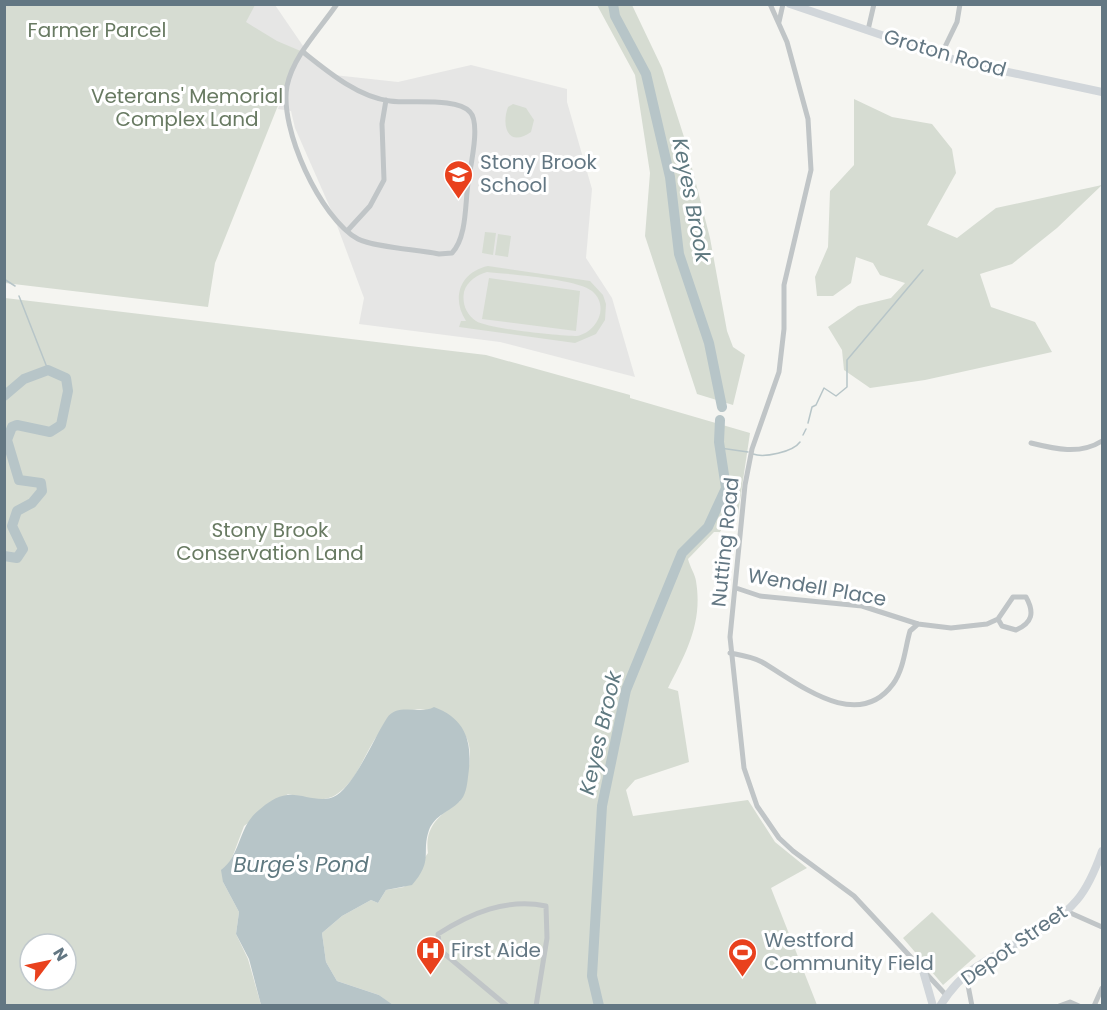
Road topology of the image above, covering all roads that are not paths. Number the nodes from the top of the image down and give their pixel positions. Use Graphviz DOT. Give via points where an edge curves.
graph roads {
  1 [pos="337,4"];
  2 [pos="770,4"];
  3 [pos="783,4"];
  4 [pos="790,4"];
  5 [pos="874,4"];
  6 [pos="960,4"];
  7 [pos="779,22"];
  8 [pos="868,30"];
  9 [pos="303,52"];
  10 [pos="941,55"];
  11 [pos="1102,92"];
  12 [pos="386,100"];
  13 [pos="348,230"];
  14 [pos="1102,441"];
  15 [pos="1031,443"];
  16 [pos="736,588"];
  17 [pos="998,619"];
  18 [pos="918,624"];
  19 [pos="730,652"];
  20 [pos="1102,851"];
  21 [pos="1066,911"];
  22 [pos="1102,927"];
  23 [pos="923,971"];
  24 [pos="966,975"];
  25 [pos="958,983"];
  26 [pos="1102,988"];
  27 [pos="969,989"];
  28 [pos="947,996"];
  29 [pos="507,1005"];
  30 [pos="536,1005"];
  31 [pos="933,1005"];
  32 [pos="940,1005"];
  33 [pos="972,1005"];
  34 [pos="1059,1005"];
  35 [pos="1079,1005"];
  36 [pos="1094,1005"];
  1 -- 9 [label="street"];
  2 -- 7 [label="street, Nutting Road"];
  3 -- 7 [label="street"];
  4 -- 8 [label="main road, Groton Road"];
  5 -- 8 [label="street"];
  6 -- 10 [label="street" via="957,22"];
  7 -- 16 [label="street, Nutting Road" via="808,119 811,170 784,285 779,372 748,468"];
  8 -- 10 [label="main road, Groton Road"];
  9 -- 12 [label="street" via="371,97"];
  9 -- 13 [label="street" via="287,86 287,116 317,194"];
  10 -- 11 [label="main road, Groton Road"];
  12 -- 13 [label="street" via="381,124 384,180 370,206"];
  12 -- 13 [label="street" via="462,105 471,112 475,121 473,149 458,247 452,253 439,254 355,237"];
  14 -- 15 [label="street" via="1068,450"];
  16 -- 18 [label="street, Wendell Place" via="760,596 862,606"];
  16 -- 19 [label="street, Nutting Road"];
  17 -- 17 [label="street" via="1013,597 1026,597 1032,607 1027,625 1016,630 1002,626"];
  17 -- 18 [label="street, Wendell Place" via="951,628"];
  18 -- 19 [label="street" via="910,631 894,683 883,694 862,704 840,703 810,693 759,660"];
  19 -- 23 [label="street, Nutting Road" via="744,768 762,814 793,851 854,896"];
  20 -- 21 [label="main road, Depot Street" via="1088,884"];
  21 -- 22 [label="street"];
  21 -- 24 [label="main road, Depot Street" via="1041,931"];
  23 -- 28 [label="street, Nutting Road"];
  23 -- 31 [label="main road"];
  24 -- 25 [label="main road, Depot Street"];
  24 -- 27 [label="street"];
  25 -- 27 [label="street"];
  25 -- 28 [label="main road, Depot Street"];
  26 -- 36 [label="street"];
  27 -- 33 [label="street"];
  28 -- 32 [label="main road, Depot Street"];
  29 -- 30 [label="street" via="440,950 438,934 478,912 523,903 546,906 547,939"];
  34 -- 35 [label="street"];
}
